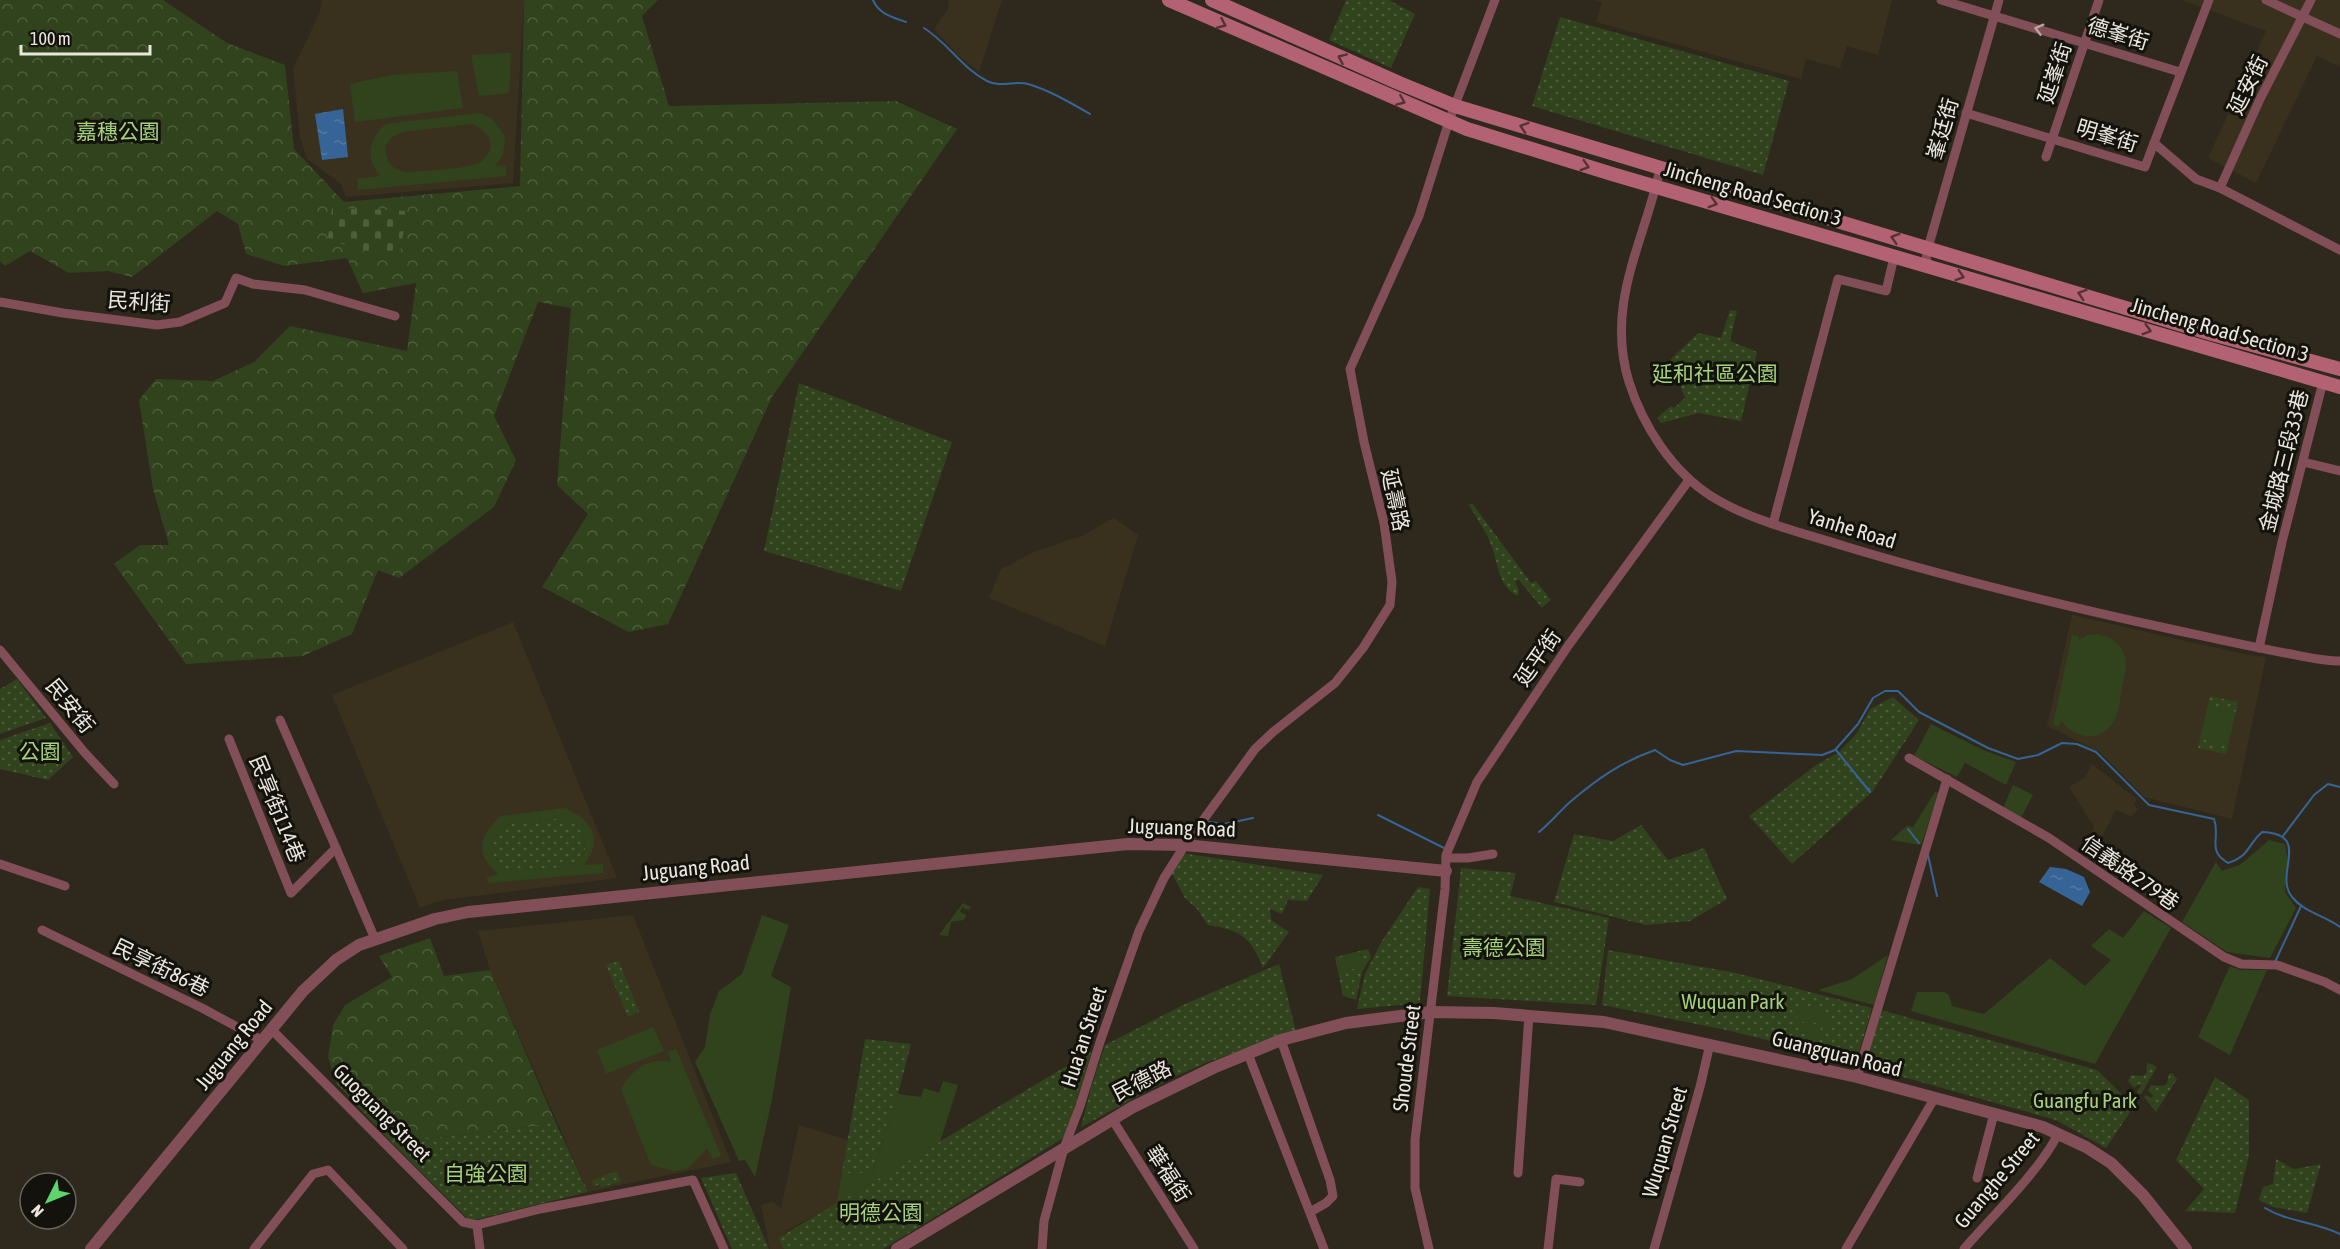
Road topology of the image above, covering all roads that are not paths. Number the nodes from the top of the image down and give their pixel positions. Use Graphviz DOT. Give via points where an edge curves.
graph roads {
  1 [pos="1169,0"];
  2 [pos="1212,0"];
  3 [pos="1495,0"];
  4 [pos="1941,0"];
  5 [pos="1999,0"];
  6 [pos="2100,0"];
  7 [pos="2209,0"];
  8 [pos="2266,0"];
  9 [pos="2311,0"];
  10 [pos="2303,15"];
  11 [pos="1994,17"];
  12 [pos="2340,34"];
  13 [pos="2084,42"];
  14 [pos="2180,72"];
  15 [pos="1455,106"];
  16 [pos="1966,112"];
  17 [pos="1449,121"];
  18 [pos="2052,137"];
  19 [pos="2154,143"];
  20 [pos="2046,158"];
  21 [pos="1660,169"];
  22 [pos="1656,187"];
  23 [pos="2220,188"];
  24 [pos="1928,248"];
  25 [pos="2340,250"];
  26 [pos="1894,257"];
  27 [pos="1930,267"];
  28 [pos="0,302"];
  29 [pos="395,316"];
  30 [pos="2340,369"];
  31 [pos="2323,382"];
  32 [pos="2340,387"];
  33 [pos="2303,462"];
  34 [pos="2340,471"];
  35 [pos="1689,480"];
  36 [pos="1773,524"];
  37 [pos="2259,648"];
  38 [pos="0,650"];
  39 [pos="2340,662"];
  40 [pos="280,720"];
  41 [pos="229,739"];
  42 [pos="1909,758"];
  43 [pos="1947,779"];
  44 [pos="114,784"];
  45 [pos="1185,845"];
  46 [pos="336,848"];
  47 [pos="1493,854"];
  48 [pos="0,864"];
  49 [pos="1446,865"];
  50 [pos="65,886"];
  51 [pos="42,930"];
  52 [pos="375,939"];
  53 [pos="2340,990"];
  54 [pos="1431,1012"];
  55 [pos="1528,1015"];
  56 [pos="272,1030"];
  57 [pos="1281,1040"];
  58 [pos="263,1041"];
  59 [pos="1710,1044"];
  60 [pos="1248,1054"];
  61 [pos="1857,1077"];
  62 [pos="1934,1099"];
  63 [pos="1994,1114"];
  64 [pos="1112,1119"];
  65 [pos="2058,1134"];
  66 [pos="1064,1148"];
  67 [pos="1518,1173"];
  68 [pos="1977,1179"];
  69 [pos="1580,1182"];
  70 [pos="1310,1212"];
  71 [pos="477,1225"];
  72 [pos="1850,1247"];
  73 [pos="91,1249"];
  74 [pos="254,1249"];
  75 [pos="403,1249"];
  76 [pos="480,1249"];
  77 [pos="724,1249"];
  78 [pos="897,1249"];
  79 [pos="1042,1249"];
  80 [pos="1194,1249"];
  81 [pos="1324,1249"];
  82 [pos="1429,1249"];
  83 [pos="1548,1249"];
  84 [pos="1654,1249"];
  85 [pos="1964,1249"];
  86 [pos="2186,1249"];
  1 -- 17 [label="main road, Jincheng Road Section 3, one-way"];
  15 -- 2 [label="main road, Jincheng Road Section 3, one-way"];
  3 -- 15 [label="street, 延壽路"];
  4 -- 11 [label="street, 德峯街"];
  5 -- 11 [label="street, 峯廷街"];
  6 -- 13 [label="street, 延峯街"];
  7 -- 14 [label="street"];
  8 -- 10 [label="street"];
  9 -- 10 [label="street, 延安街"];
  10 -- 12 [label="street"];
  10 -- 23 [label="street, 延安街"];
  13 -- 11 [label="street, 德峯街, one-way"];
  11 -- 16 [label="street, 峯廷街"];
  13 -- 14 [label="street, 德峯街"];
  13 -- 18 [label="street, 延峯街"];
  14 -- 19 [label="street"];
  15 -- 17 [label="street, 延壽路"];
  21 -- 15 [label="main road, Jincheng Road Section 3, one-way"];
  16 -- 18 [label="street, 明峯街"];
  16 -- 24 [label="street, 峯廷街"];
  17 -- 22 [label="main road, Jincheng Road Section 3, one-way"];
  17 -- 45 [label="street, 延壽路" via="1419,216 1350,369 1384,523 1392,582 1390,605 1335,683 1255,748"];
  18 -- 19 [label="street, 明峯街" via="2145,166"];
  18 -- 20 [label="street, 延峯街"];
  19 -- 23 [label="street, 明峯街" via="2196,179"];
  21 -- 22 [label="street, Yanhe Road"];
  24 -- 21 [label="main road, Jincheng Road Section 3, one-way"];
  22 -- 26 [label="main road, Jincheng Road Section 3, one-way"];
  22 -- 35 [label="street, Yanhe Road" via="1628,275 1622,310 1624,354 1630,385 1647,422"];
  23 -- 25 [label="street, 明峯街"];
  24 -- 27 [label="street, 峯廷街" via="1926,259"];
  30 -- 24 [label="main road, Jincheng Road Section 3, one-way"];
  26 -- 27 [label="main road, Jincheng Road Section 3"];
  26 -- 36 [label="street" via="1886,291 1838,279"];
  27 -- 31 [label="main road, Jincheng Road Section 3, one-way"];
  28 -- 29 [label="street, 民利街" via="157,325 180,322 225,303 236,278 304,290"];
  31 -- 32 [label="main road, Jincheng Road Section 3"];
  31 -- 33 [label="street, 金城路三段33巷"];
  33 -- 34 [label="street"];
  33 -- 37 [label="street, 金城路三段33巷"];
  35 -- 36 [label="street, Yanhe Road" via="1728,505"];
  35 -- 49 [label="street, 延平街" via="1495,753 1477,782"];
  36 -- 37 [label="street, Yanhe Road" via="1962,580"];
  37 -- 39 [label="street, Yanhe Road"];
  38 -- 44 [label="street, 民安街"];
  40 -- 46 [label="street"];
  41 -- 46 [label="street, 民享街114巷" via="291,893"];
  42 -- 43 [label="street, 信義路279巷"];
  43 -- 53 [label="street, 信義路279巷" via="2049,838 2224,957 2241,964 2277,966"];
  43 -- 61 [label="street"];
  45 -- 49 [label="street, Juguang Road"];
  45 -- 52 [label="street, Juguang Road" via="1095,847 468,912"];
  45 -- 66 [label="street, Hua'an Street" via="1139,931"];
  46 -- 52 [label="street"];
  47 -- 49 [label="street"];
  48 -- 50 [label="street"];
  49 -- 54 [label="street, Shoude Street"];
  51 -- 58 [label="street, 民享街86巷"];
  52 -- 56 [label="street, Juguang Road" via="359,945 321,972"];
  54 -- 55 [label="street, Guangquan Road"];
  54 -- 57 [label="street, 民德路" via="1346,1023"];
  54 -- 82 [label="street, Shoude Street" via="1414,1163 1415,1188"];
  55 -- 59 [label="street, Guangquan Road" via="1604,1022"];
  55 -- 67 [label="street"];
  56 -- 58 [label="street, Juguang Road"];
  56 -- 71 [label="street, Guoguang Street" via="463,1222"];
  57 -- 60 [label="street, 民德路"];
  57 -- 70 [label="street" via="1333,1196"];
  58 -- 73 [label="street, Juguang Road"];
  59 -- 61 [label="street, Guangquan Road"];
  59 -- 84 [label="street, Wuquan Street"];
  60 -- 64 [label="street, 民德路"];
  60 -- 70 [label="street"];
  61 -- 62 [label="street, Guangquan Road"];
  62 -- 63 [label="street, Guangquan Road"];
  62 -- 72 [label="street"];
  63 -- 65 [label="street, Guangquan Road"];
  63 -- 68 [label="street"];
  64 -- 66 [label="street, 民德路"];
  64 -- 80 [label="street, 華福街"];
  65 -- 85 [label="street, Guanghe Street"];
  65 -- 86 [label="street, Guangquan Road" via="2111,1163 2149,1202"];
  66 -- 78 [label="street, 民德路"];
  66 -- 79 [label="street, Hua'an Street" via="1044,1221"];
  69 -- 83 [label="street" via="1556,1179"];
  70 -- 81 [label="street"];
  71 -- 76 [label="street"];
  71 -- 77 [label="street" via="693,1180"];
  74 -- 75 [label="street" via="313,1174 328,1170"];
}
